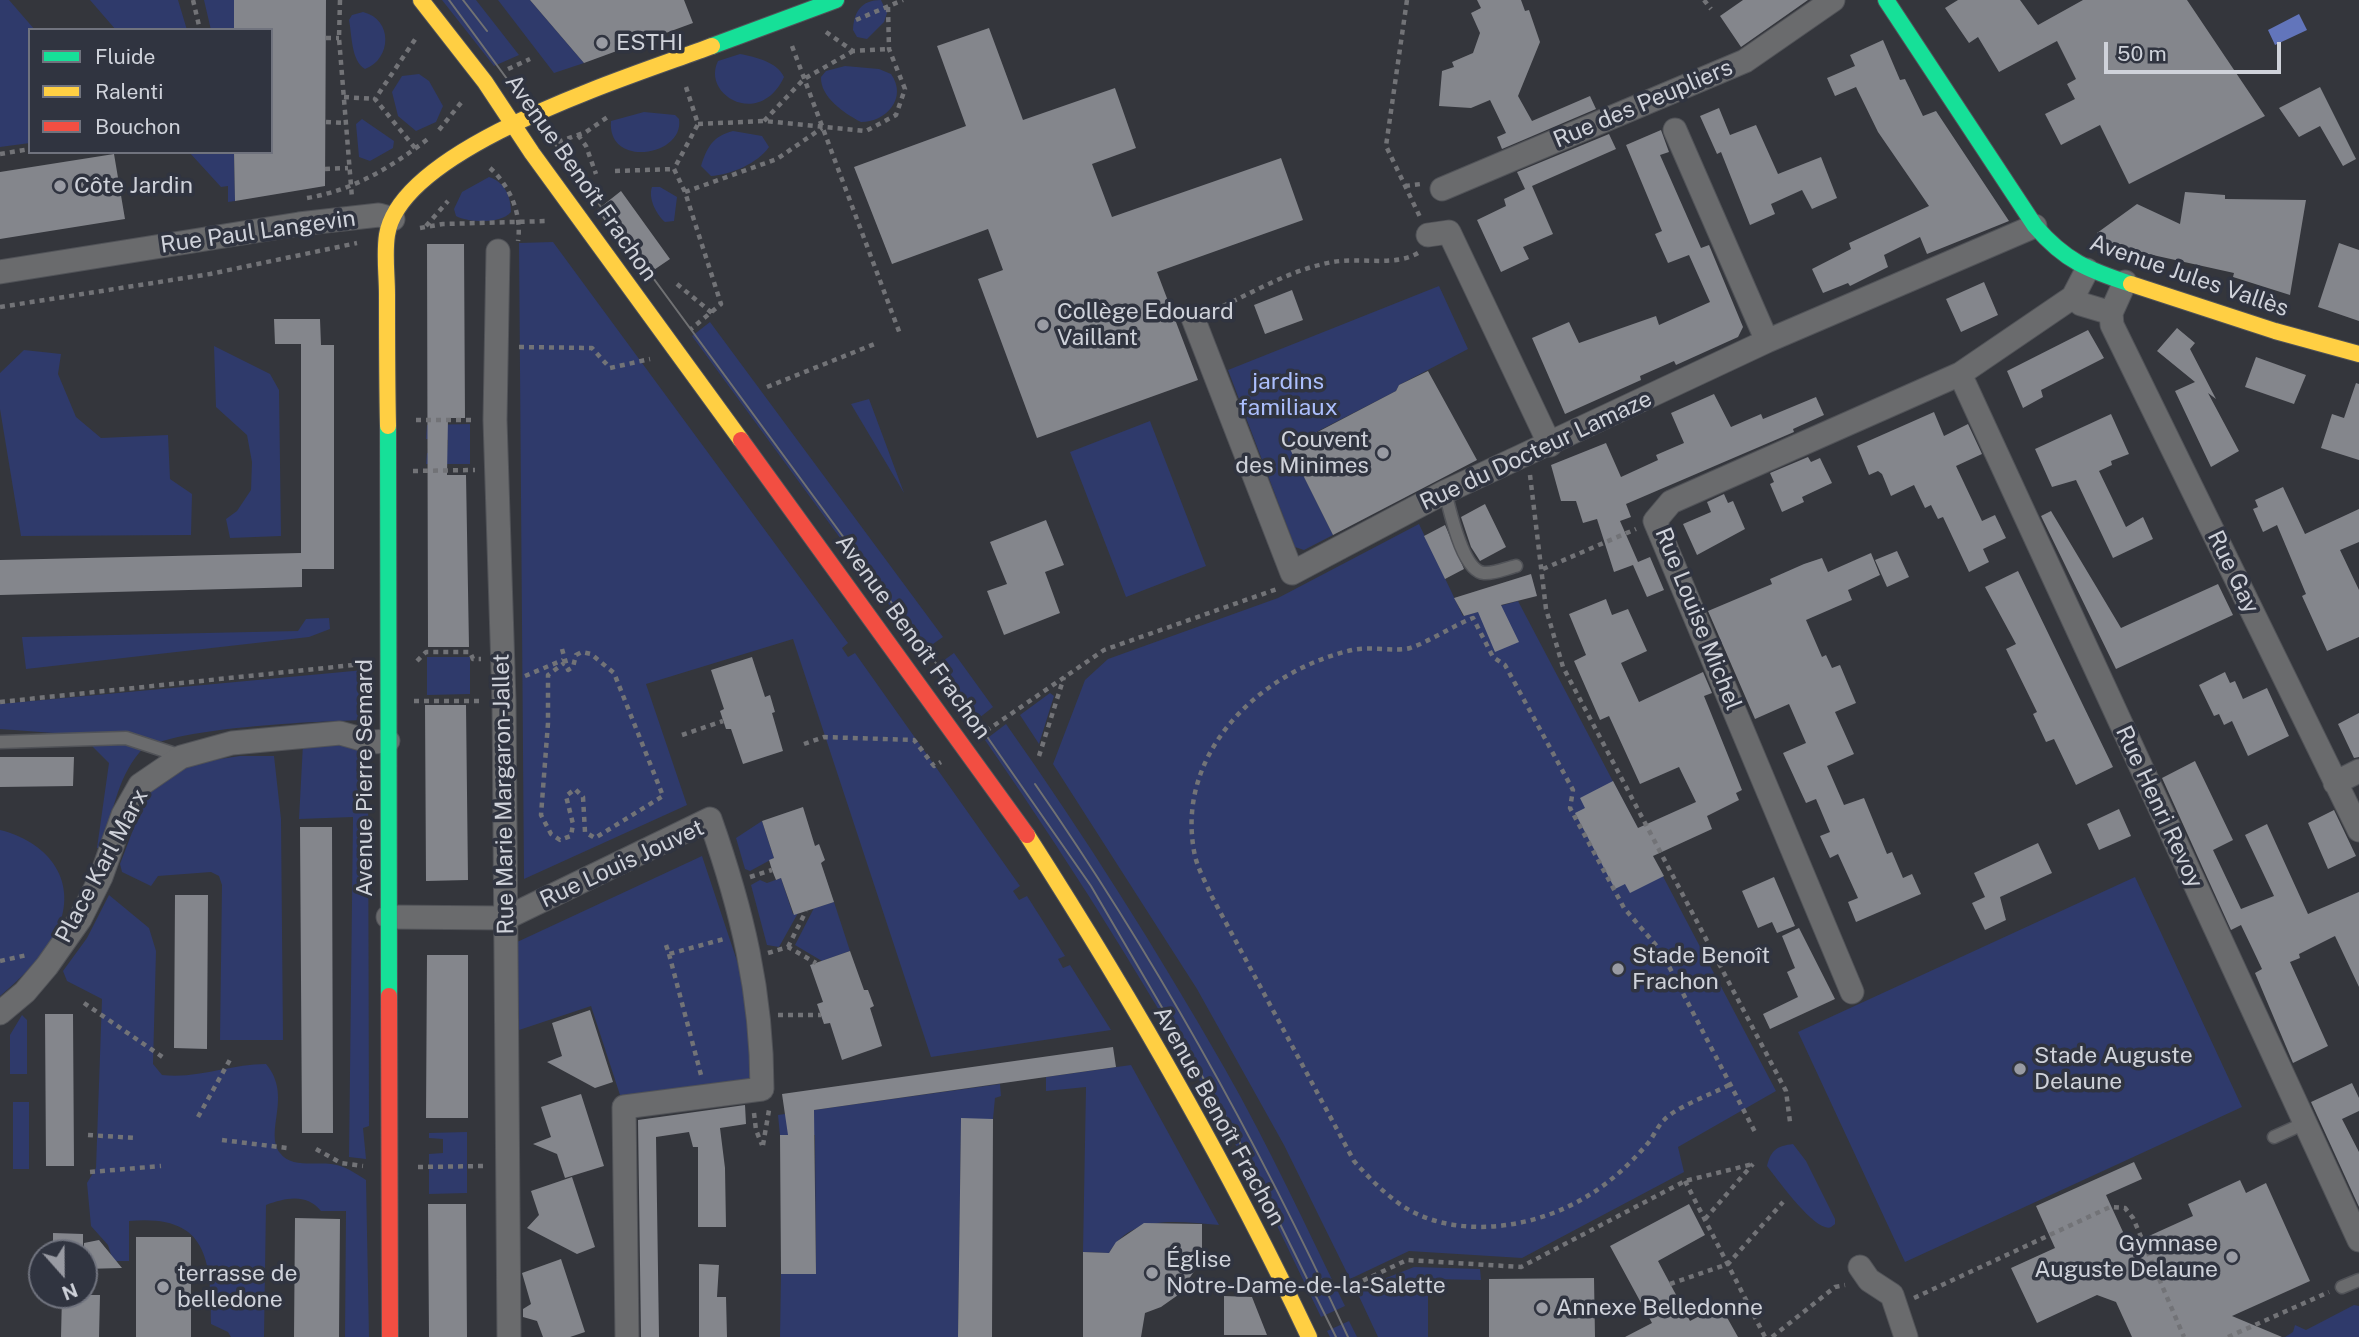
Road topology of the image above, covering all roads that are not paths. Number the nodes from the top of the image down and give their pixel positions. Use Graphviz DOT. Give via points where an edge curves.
graph roads {
  1 [pos="422,0"];
  2 [pos="836,0"];
  3 [pos="1833,0"];
  4 [pos="1886,0"];
  5 [pos="513,123"];
  6 [pos="1675,130"];
  7 [pos="1442,189"];
  8 [pos="2035,226"];
  9 [pos="390,227"];
  10 [pos="1428,235"];
  11 [pos="498,251"];
  12 [pos="2087,270"];
  13 [pos="0,272"];
  14 [pos="2124,282"];
  15 [pos="2073,297"];
  16 [pos="2111,313"];
  17 [pos="1193,318"];
  18 [pos="1767,341"];
  19 [pos="2359,354"];
  20 [pos="1960,374"];
  21 [pos="1550,444"];
  22 [pos="1445,492"];
  23 [pos="1517,566"];
  24 [pos="388,741"];
  25 [pos="0,742"];
  26 [pos="181,757"];
  27 [pos="2359,771"];
  28 [pos="2335,783"];
  29 [pos="2359,830"];
  30 [pos="388,917"];
  31 [pos="506,918"];
  32 [pos="1852,992"];
  33 [pos="0,1013"];
  34 [pos="2305,1123"];
  35 [pos="2274,1137"];
  36 [pos="2359,1240"];
  37 [pos="1865,1273"];
  38 [pos="2359,1280"];
  39 [pos="2342,1287"];
  40 [pos="390,1337"];
  41 [pos="509,1337"];
  42 [pos="627,1337"];
  43 [pos="1309,1337"];
  44 [pos="1906,1337"];
  1 -- 5 [label="street, Avenue Benoît Frachon"];
  2 -- 5 [label="street"];
  3 -- 7 [label="street, Rue des Peupliers" via="1745,61"];
  4 -- 8 [label="street, Avenue Jules Vallès"];
  5 -- 9 [label="street" via="456,155 401,201"];
  5 -- 43 [label="street, Avenue Benoît Frachon" via="965,746 1084,922 1195,1112"];
  6 -- 18 [label="street"];
  8 -- 12 [label="street, Avenue Jules Vallès" via="2056,250"];
  8 -- 18 [label="street, Rue du Docteur Lamaze"];
  9 -- 13 [label="street, Rue Paul Langevin" via="379,215 299,223"];
  9 -- 24 [label="street, Avenue Pierre Semard"];
  10 -- 21 [label="street" via="1449,232"];
  11 -- 31 [label="street, Rue Marie Margaron-Jallet" via="495,420"];
  12 -- 14 [label="street, Avenue Jules Vallès"];
  12 -- 15 [label="street, Rue Louise Michel"];
  14 -- 16 [label="street"];
  14 -- 19 [label="street, Avenue Jules Vallès"];
  15 -- 16 [label="street"];
  15 -- 20 [label="street, Rue Louise Michel"];
  16 -- 28 [label="street, Rue Gay" via="2112,325"];
  17 -- 22 [label="street, Rue du Docteur Lamaze" via="1292,573"];
  18 -- 21 [label="street, Rue du Docteur Lamaze"];
  20 -- 32 [label="street, Rue Louise Michel" via="1671,502 1656,522"];
  20 -- 34 [label="street, Rue Henri Revoy"];
  21 -- 22 [label="street, Rue du Docteur Lamaze"];
  22 -- 23 [label="lane" via="1465,557 1475,569 1483,573"];
  24 -- 26 [label="street, Place Karl Marx" via="372,742 340,733 232,743"];
  24 -- 30 [label="street, Avenue Pierre Semard"];
  25 -- 26 [label="lane" via="126,738"];
  26 -- 33 [label="street, Place Karl Marx" via="140,785 80,919 47,966"];
  27 -- 28 [label="street"];
  28 -- 29 [label="street, Rue Gay"];
  30 -- 31 [label="street, Rue Louis Jouvet"];
  30 -- 40 [label="street, Avenue Pierre Semard"];
  31 -- 41 [label="street, Rue Marie Margaron-Jallet"];
  31 -- 42 [label="street, Rue Louis Jouvet" via="710,819 732,883 760,1017 762,1089 624,1107"];
  34 -- 35 [label="lane"];
  34 -- 36 [label="street, Rue Henri Revoy"];
  37 -- 44 [label="street" via="1892,1295"];
  38 -- 39 [label="lane"];
}
